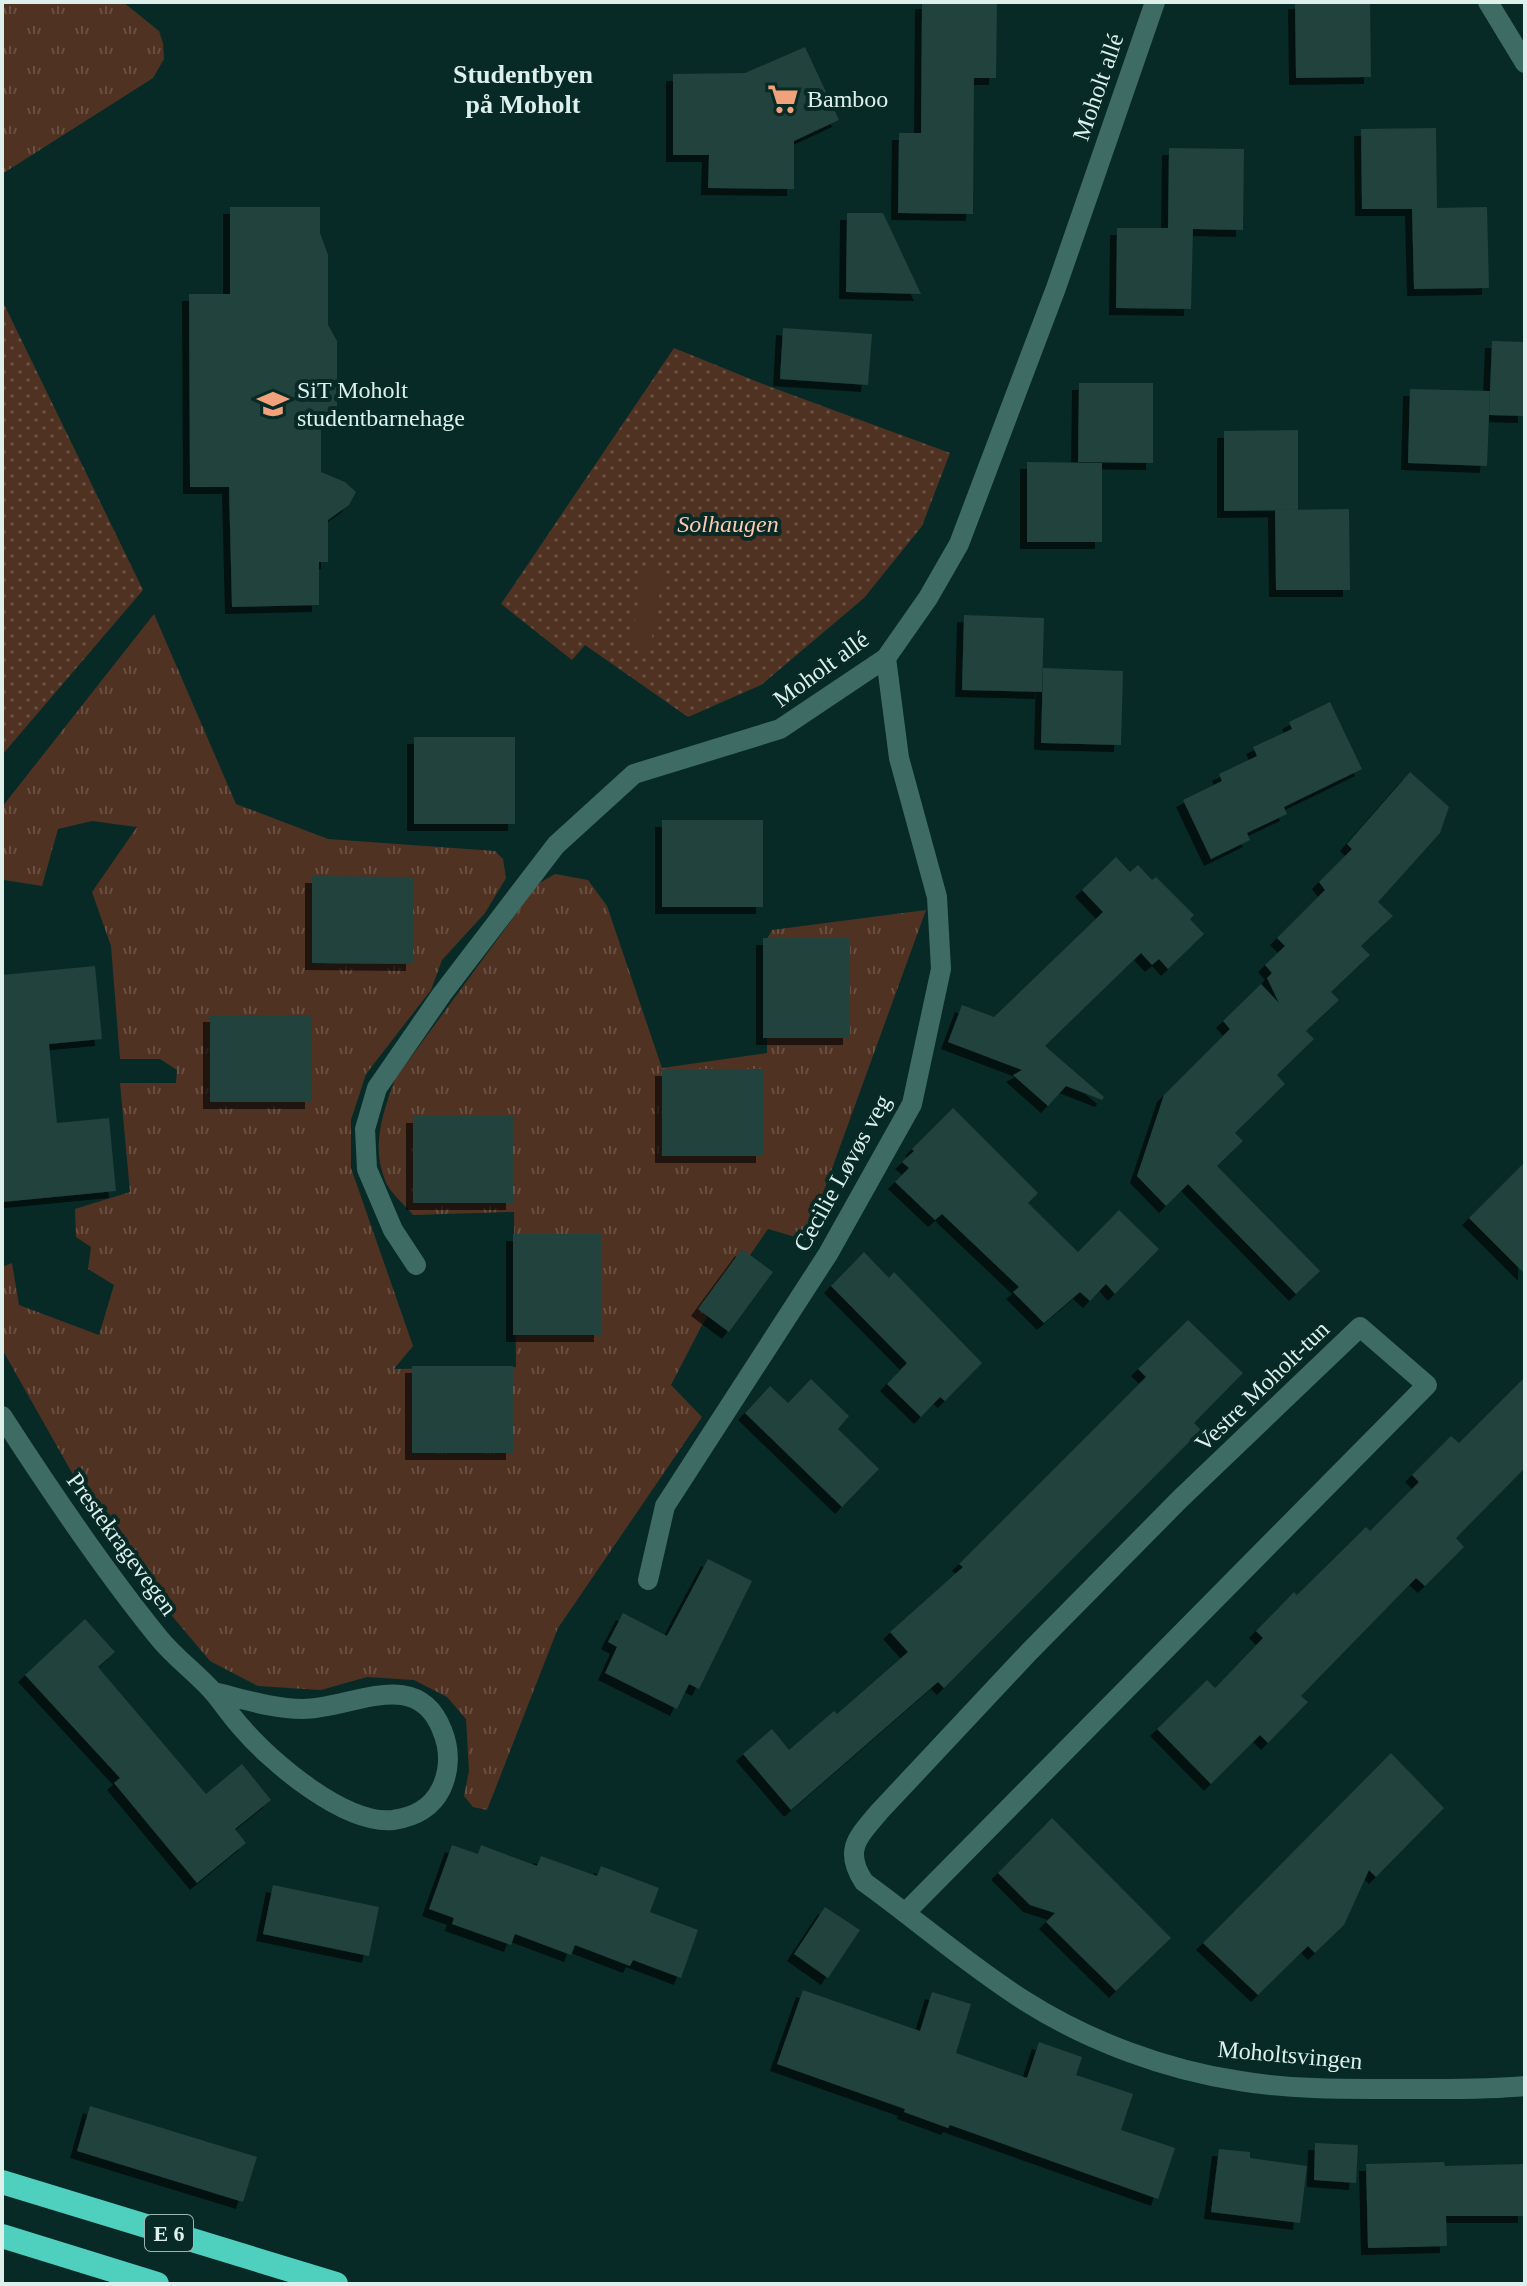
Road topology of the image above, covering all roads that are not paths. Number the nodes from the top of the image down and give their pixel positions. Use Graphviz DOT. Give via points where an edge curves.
graph roads {
  1 [pos="1155,2"];
  2 [pos="1488,2"];
  3 [pos="1525,63"];
  4 [pos="886,658"];
  5 [pos="416,1265"];
  6 [pos="2,1416"];
  7 [pos="648,1580"];
  8 [pos="214,1692"];
  9 [pos="864,1882"];
  10 [pos="906,1912"];
  11 [pos="1525,2086"];
  12 [pos="2,2182"];
  13 [pos="2,2236"];
  14 [pos="157,2284"];
  15 [pos="336,2284"];
  1 -- 4 [label="street, Moholt allé" via="1056,288 959,544"];
  2 -- 3 [label="street"];
  4 -- 5 [label="street, Moholt allé" via="780,729 634,774 556,845 377,1088 365,1129 367,1169 393,1230"];
  4 -- 7 [label="street, Cecilie Løvøs veg" via="899,758 937,897 941,969 912,1104 828,1254 665,1506"];
  6 -- 8 [label="street, Prestekragevegen" via="162,1642"];
  8 -- 8 [label="street, Prestekragevegen" via="292,1709 322,1709 384,1693 414,1698 428,1706 446,1739 449,1754 442,1787 421,1812 403,1818 357,1815 283,1767"];
  9 -- 10 [label="street, Moholtsvingen"];
  9 -- 10 [label="street, Vestre Moholt-tun" via="852,1854 879,1812 1126,1554 1360,1327 1427,1385"];
  10 -- 11 [label="street, Moholtsvingen" via="1027,2002 1158,2061 1240,2081 1299,2088"];
  12 -- 15 [label="highway, E 6"];
  13 -- 14 [label="highway, E 6"];
}
